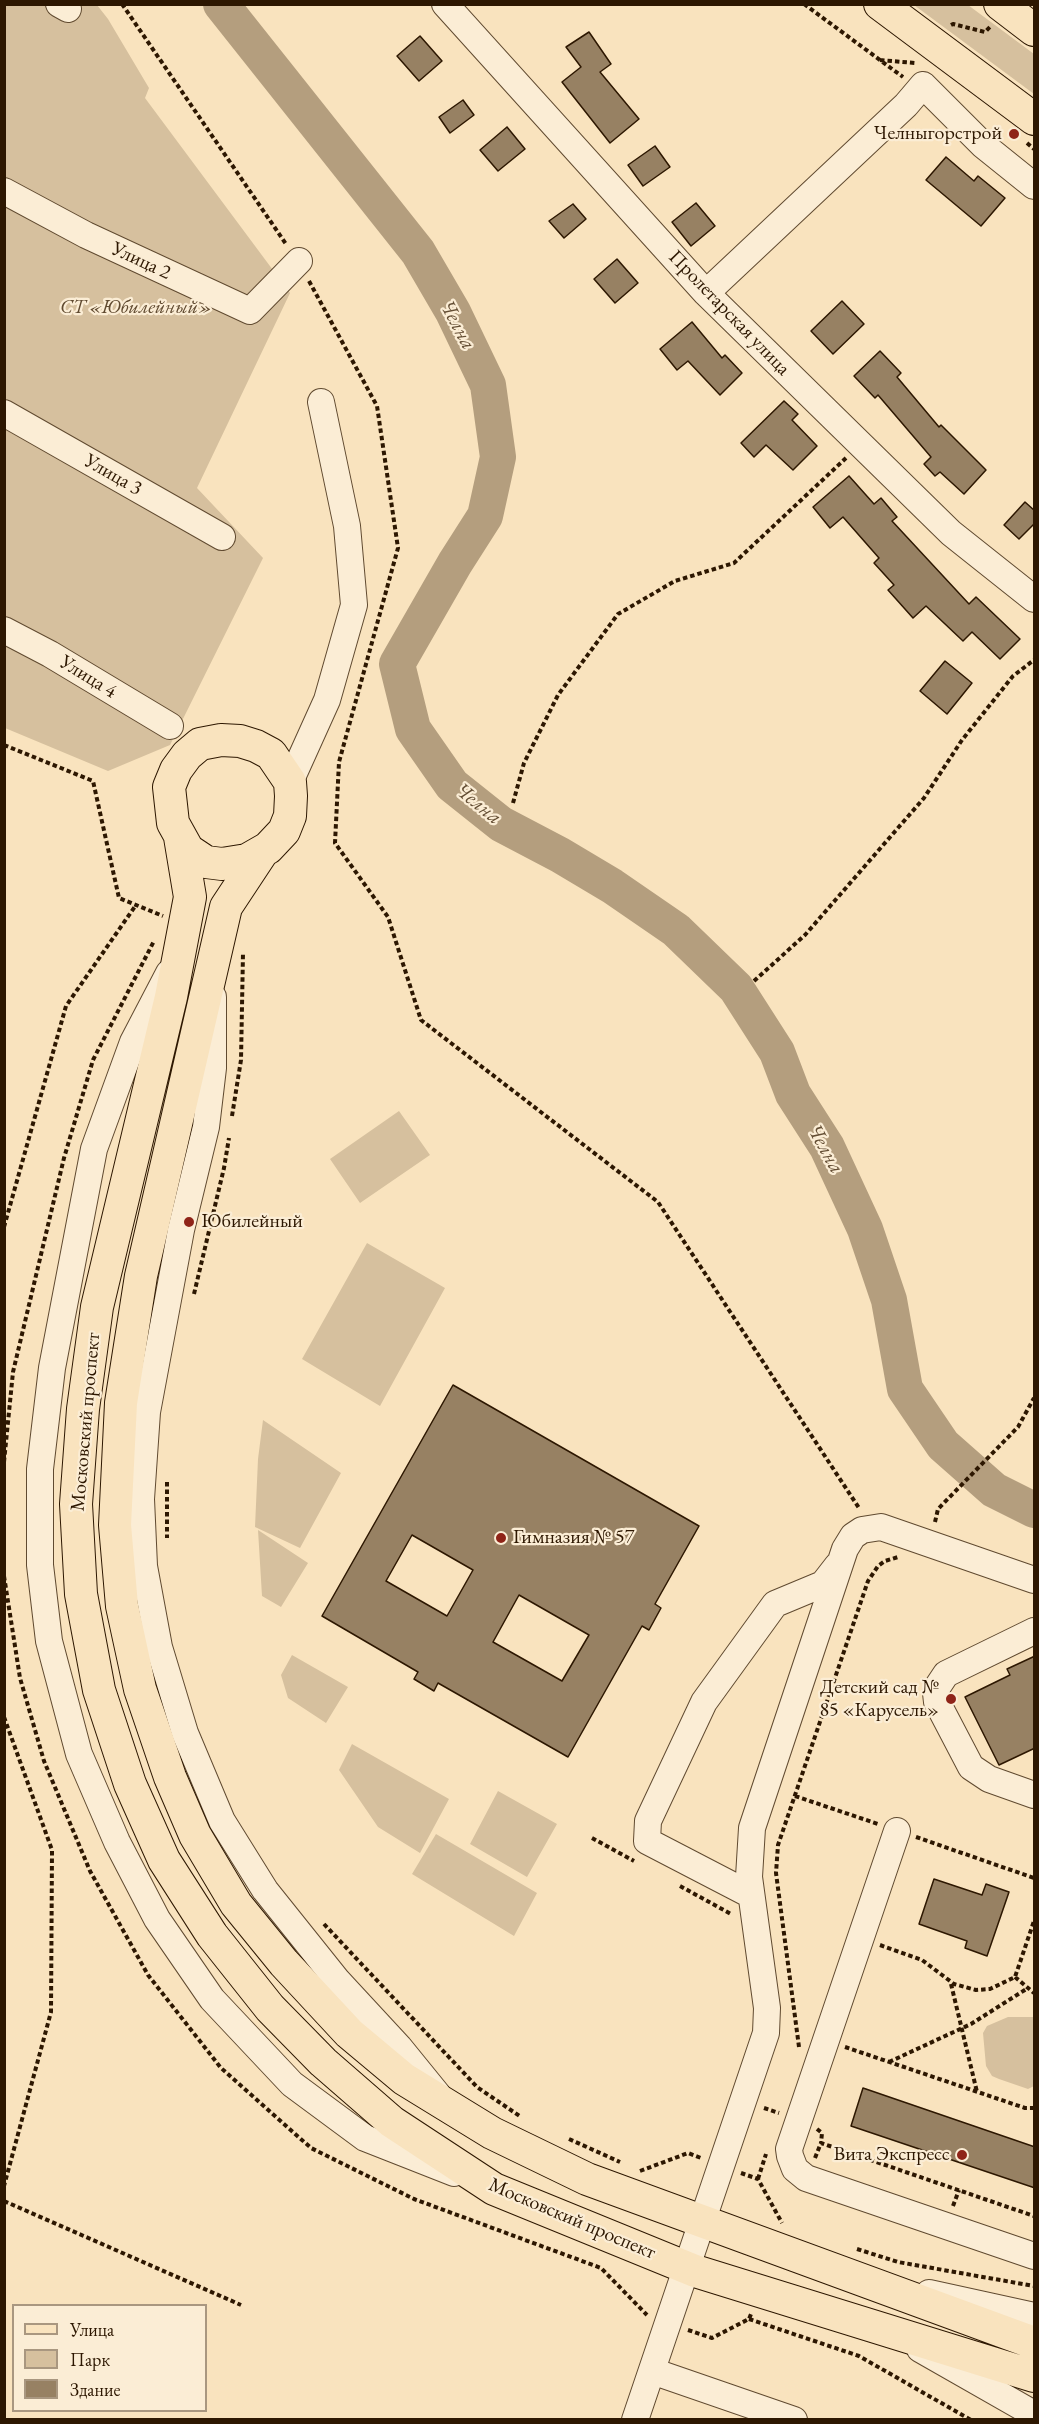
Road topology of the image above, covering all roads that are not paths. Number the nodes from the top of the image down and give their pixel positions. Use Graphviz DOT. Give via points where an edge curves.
graph roads {
  1 [pos="445,4"];
  2 [pos="880,4"];
  3 [pos="997,14"];
  4 [pos="1035,30"];
  5 [pos="1035,119"];
  6 [pos="1035,186"];
  7 [pos="4,191"];
  8 [pos="298,261"];
  9 [pos="706,293"];
  10 [pos="321,402"];
  11 [pos="4,413"];
  12 [pos="222,537"];
  13 [pos="1035,599"];
  14 [pos="4,630"];
  15 [pos="170,726"];
  16 [pos="290,782"];
  17 [pos="180,837"];
  18 [pos="263,851"];
  19 [pos="841,1561"];
  20 [pos="1035,1580"];
  21 [pos="1035,1631"];
  22 [pos="1035,1795"];
  23 [pos="897,1831"];
  24 [pos="751,1895"];
  25 [pos="703,2222"];
  26 [pos="779,2235"];
  27 [pos="1035,2256"];
  28 [pos="687,2268"];
  29 [pos="1035,2316"];
  30 [pos="883,2328"];
  31 [pos="1035,2343"];
  32 [pos="652,2370"];
  33 [pos="1035,2376"];
  34 [pos="1035,2414"];
  35 [pos="635,2420"];
  36 [pos="794,2420"];
  1 -- 9 [label="street, Пролетарская улица"];
  2 -- 5 [label="main road"];
  3 -- 4 [label="main road"];
  6 -- 9 [label="street" via="983,146 923,85"];
  7 -- 8 [label="street, Улица 2" via="86,235 250,311"];
  9 -- 13 [label="street, Пролетарская улица" via="951,533"];
  10 -- 16 [label="street" via="347,526 354,605 327,700"];
  11 -- 12 [label="street, Улица 3"];
  14 -- 15 [label="street, Улица 4"];
  16 -- 17 [label="main road, Московский проспект" via="271,754 256,746 221,740 200,744 186,755 169,787 172,823"];
  16 -- 18 [label="main road, Московский проспект" via="290,816 284,831"];
  17 -- 18 [label="main road, Московский проспект" via="188,850 206,862 247,860"];
  17 -- 28 [label="main road, Московский проспект" via="190,897 172,918 179,955 97,1307 83,1409 76,1504 81,1594 99,1690 130,1784 164,1860 212,1935 270,2008 323,2062 393,2122 494,2189"];
  18 -- 25 [label="main road, Московский проспект" via="226,907 141,1276 121,1403 115,1525 122,1606 140,1689 195,1835 237,1904 284,1963 349,2033 404,2079 492,2133 587,2179"];
  19 -- 20 [label="street" via="853,1536 881,1527"];
  19 -- 24 [label="street" via="755,1814 749,1857"];
  19 -- 24 [label="street" via="823,1584 775,1604 704,1701 648,1821 647,1841"];
  21 -- 22 [label="street" via="946,1674 936,1693 971,1767 988,1779"];
  23 -- 27 [label="street" via="789,2149 790,2156 795,2169 808,2178"];
  24 -- 25 [label="street" via="767,2025"];
  25 -- 26 [label="main road, Московский проспект"];
  25 -- 28 [label="street"];
  26 -- 29 [label="street" via="887,2284"];
  26 -- 31 [label="main road, Московский проспект"];
  28 -- 30 [label="main road, Московский проспект"];
  28 -- 32 [label="street"];
  30 -- 33 [label="main road, Московский проспект"];
  30 -- 34 [label="street"];
  32 -- 35 [label="street"];
  32 -- 36 [label="street"];
}
